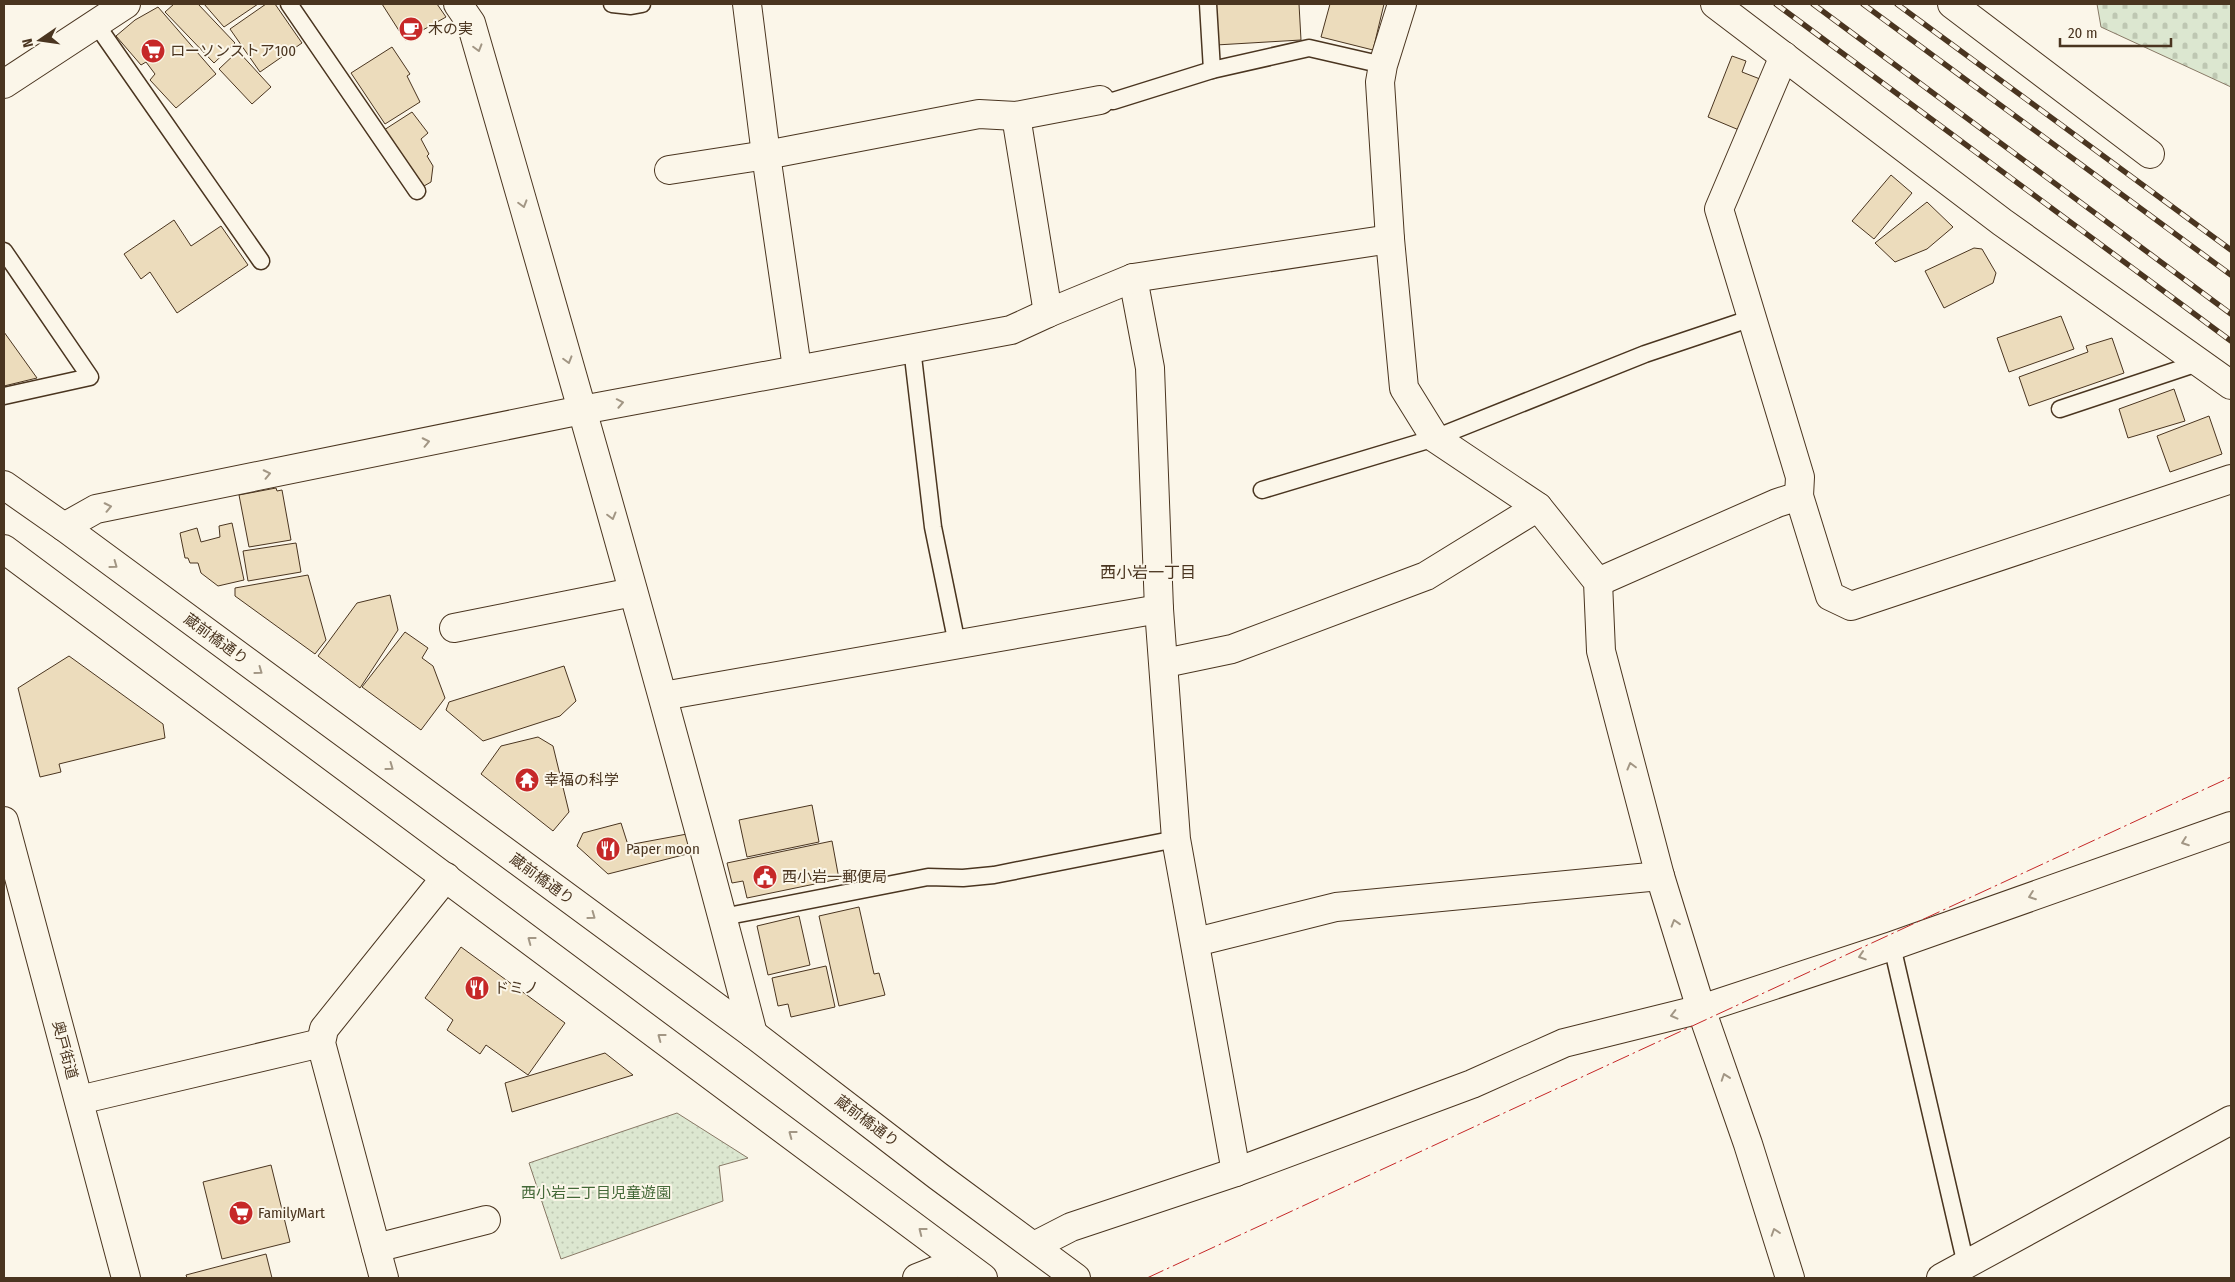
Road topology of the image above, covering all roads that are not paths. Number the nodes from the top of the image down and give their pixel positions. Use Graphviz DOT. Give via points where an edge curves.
graph roads {
  1 [pos="126,4"];
  2 [pos="289,4"];
  3 [pos="458,4"];
  4 [pos="612,4"];
  5 [pos="642,4"];
  6 [pos="747,4"];
  7 [pos="1208,4"];
  8 [pos="1402,4"];
  9 [pos="1715,4"];
  10 [pos="1952,4"];
  11 [pos="96,24"];
  12 [pos="1784,56"];
  13 [pos="1383,65"];
  14 [pos="1212,70"];
  15 [pos="4,84"];
  16 [pos="1100,100"];
  17 [pos="1016,116"];
  18 [pos="2150,154"];
  19 [pos="766,155"];
  20 [pos="669,170"];
  21 [pos="417,191"];
  22 [pos="1390,239"];
  23 [pos="4,251"];
  24 [pos="261,261"];
  25 [pos="1133,278"];
  26 [pos="1048,312"];
  27 [pos="1752,318"];
  28 [pos="912,348"];
  29 [pos="2201,362"];
  30 [pos="797,368"];
  31 [pos="2231,385"];
  32 [pos="4,396"];
  33 [pos="582,410"];
  34 [pos="2060,410"];
  35 [pos="1435,438"];
  36 [pos="2231,479"];
  37 [pos="4,485"];
  38 [pos="1262,490"];
  39 [pos="1799,496"];
  40 [pos="1538,507"];
  41 [pos="64,527"];
  42 [pos="4,549"];
  43 [pos="1598,582"];
  44 [pos="633,592"];
  45 [pos="1159,609"];
  46 [pos="454,628"];
  47 [pos="957,644"];
  48 [pos="1164,663"];
  49 [pos="662,696"];
  50 [pos="4,821"];
  51 [pos="2231,826"];
  52 [pos="1176,838"];
  53 [pos="1660,876"];
  54 [pos="446,877"];
  55 [pos="723,917"];
  56 [pos="1196,942"];
  57 [pos="1892,946"];
  58 [pos="1701,1009"];
  59 [pos="753,1034"];
  60 [pos="321,1043"];
  61 [pos="79,1100"];
  62 [pos="2231,1120"];
  63 [pos="1236,1172"];
  64 [pos="486,1220"];
  65 [pos="1034,1246"];
  66 [pos="376,1248"];
  67 [pos="960,1261"];
  68 [pos="1966,1265"];
  69 [pos="126,1278"];
  70 [pos="384,1278"];
  71 [pos="918,1278"];
  72 [pos="983,1278"];
  73 [pos="1076,1278"];
  74 [pos="1790,1278"];
  75 [pos="1940,1278"];
  1 -- 11 [label="street"];
  2 -- 21 [label="lane"];
  3 -- 33 [label="street, one-way" via="471,23"];
  4 -- 5 [label="lane"];
  6 -- 19 [label="street"];
  7 -- 14 [label="lane"];
  8 -- 13 [label="street"];
  9 -- 12 [label="street"];
  10 -- 18 [label="street"];
  11 -- 15 [label="street"];
  11 -- 24 [label="lane"];
  12 -- 27 [label="street" via="1719,209"];
  12 -- 29 [label="street" via="2002,222"];
  13 -- 14 [label="lane" via="1309,48"];
  13 -- 22 [label="street" via="1380,82"];
  14 -- 16 [label="lane" via="1113,101"];
  16 -- 17 [label="street"];
  17 -- 19 [label="street" via="979,114"];
  17 -- 26 [label="street"];
  19 -- 20 [label="street"];
  19 -- 30 [label="street"];
  22 -- 25 [label="street"];
  22 -- 35 [label="street" via="1404,388"];
  23 -- 32 [label="lane" via="90,377"];
  25 -- 26 [label="street"];
  25 -- 45 [label="street" via="1150,368"];
  26 -- 28 [label="street" via="1011,330"];
  27 -- 35 [label="lane" via="1645,354"];
  27 -- 39 [label="street" via="1800,477"];
  28 -- 30 [label="street"];
  28 -- 47 [label="lane" via="933,527"];
  29 -- 31 [label="street"];
  29 -- 34 [label="lane"];
  33 -- 30 [label="street, one-way"];
  41 -- 33 [label="street, one-way" via="96,509"];
  33 -- 44 [label="street, one-way"];
  35 -- 38 [label="lane"];
  35 -- 40 [label="street"];
  36 -- 39 [label="street" via="1851,606 1830,596"];
  37 -- 41 [label="street, 蔵前橋通り"];
  39 -- 43 [label="street"];
  40 -- 43 [label="street"];
  40 -- 48 [label="street" via="1426,576 1232,649"];
  41 -- 59 [label="street, 蔵前橋通り, one-way"];
  42 -- 54 [label="street"];
  53 -- 43 [label="street, one-way" via="1601,651"];
  44 -- 46 [label="street"];
  44 -- 49 [label="street"];
  45 -- 47 [label="street"];
  45 -- 48 [label="street"];
  47 -- 49 [label="street"];
  48 -- 52 [label="street"];
  49 -- 55 [label="street"];
  50 -- 61 [label="street, 奥戸街道"];
  51 -- 57 [label="street, one-way"];
  52 -- 55 [label="lane" via="994,875 928,877"];
  52 -- 56 [label="street"];
  53 -- 56 [label="street" via="1336,907"];
  58 -- 53 [label="street, one-way"];
  54 -- 60 [label="street" via="324,1028"];
  67 -- 54 [label="street, one-way"];
  55 -- 59 [label="street"];
  56 -- 63 [label="street"];
  57 -- 58 [label="street, one-way"];
  57 -- 68 [label="lane"];
  58 -- 63 [label="street, one-way" via="1564,1042 1472,1084"];
  74 -- 58 [label="street, one-way"];
  59 -- 65 [label="street, 蔵前橋通り"];
  60 -- 61 [label="street"];
  60 -- 66 [label="street"];
  61 -- 69 [label="street, 奥戸街道"];
  62 -- 68 [label="street"];
  63 -- 65 [label="street" via="1071,1227"];
  64 -- 66 [label="street"];
  65 -- 73 [label="street, 蔵前橋通り"];
  66 -- 70 [label="street"];
  67 -- 71 [label="street"];
  67 -- 72 [label="street"];
  68 -- 75 [label="street"];
}
